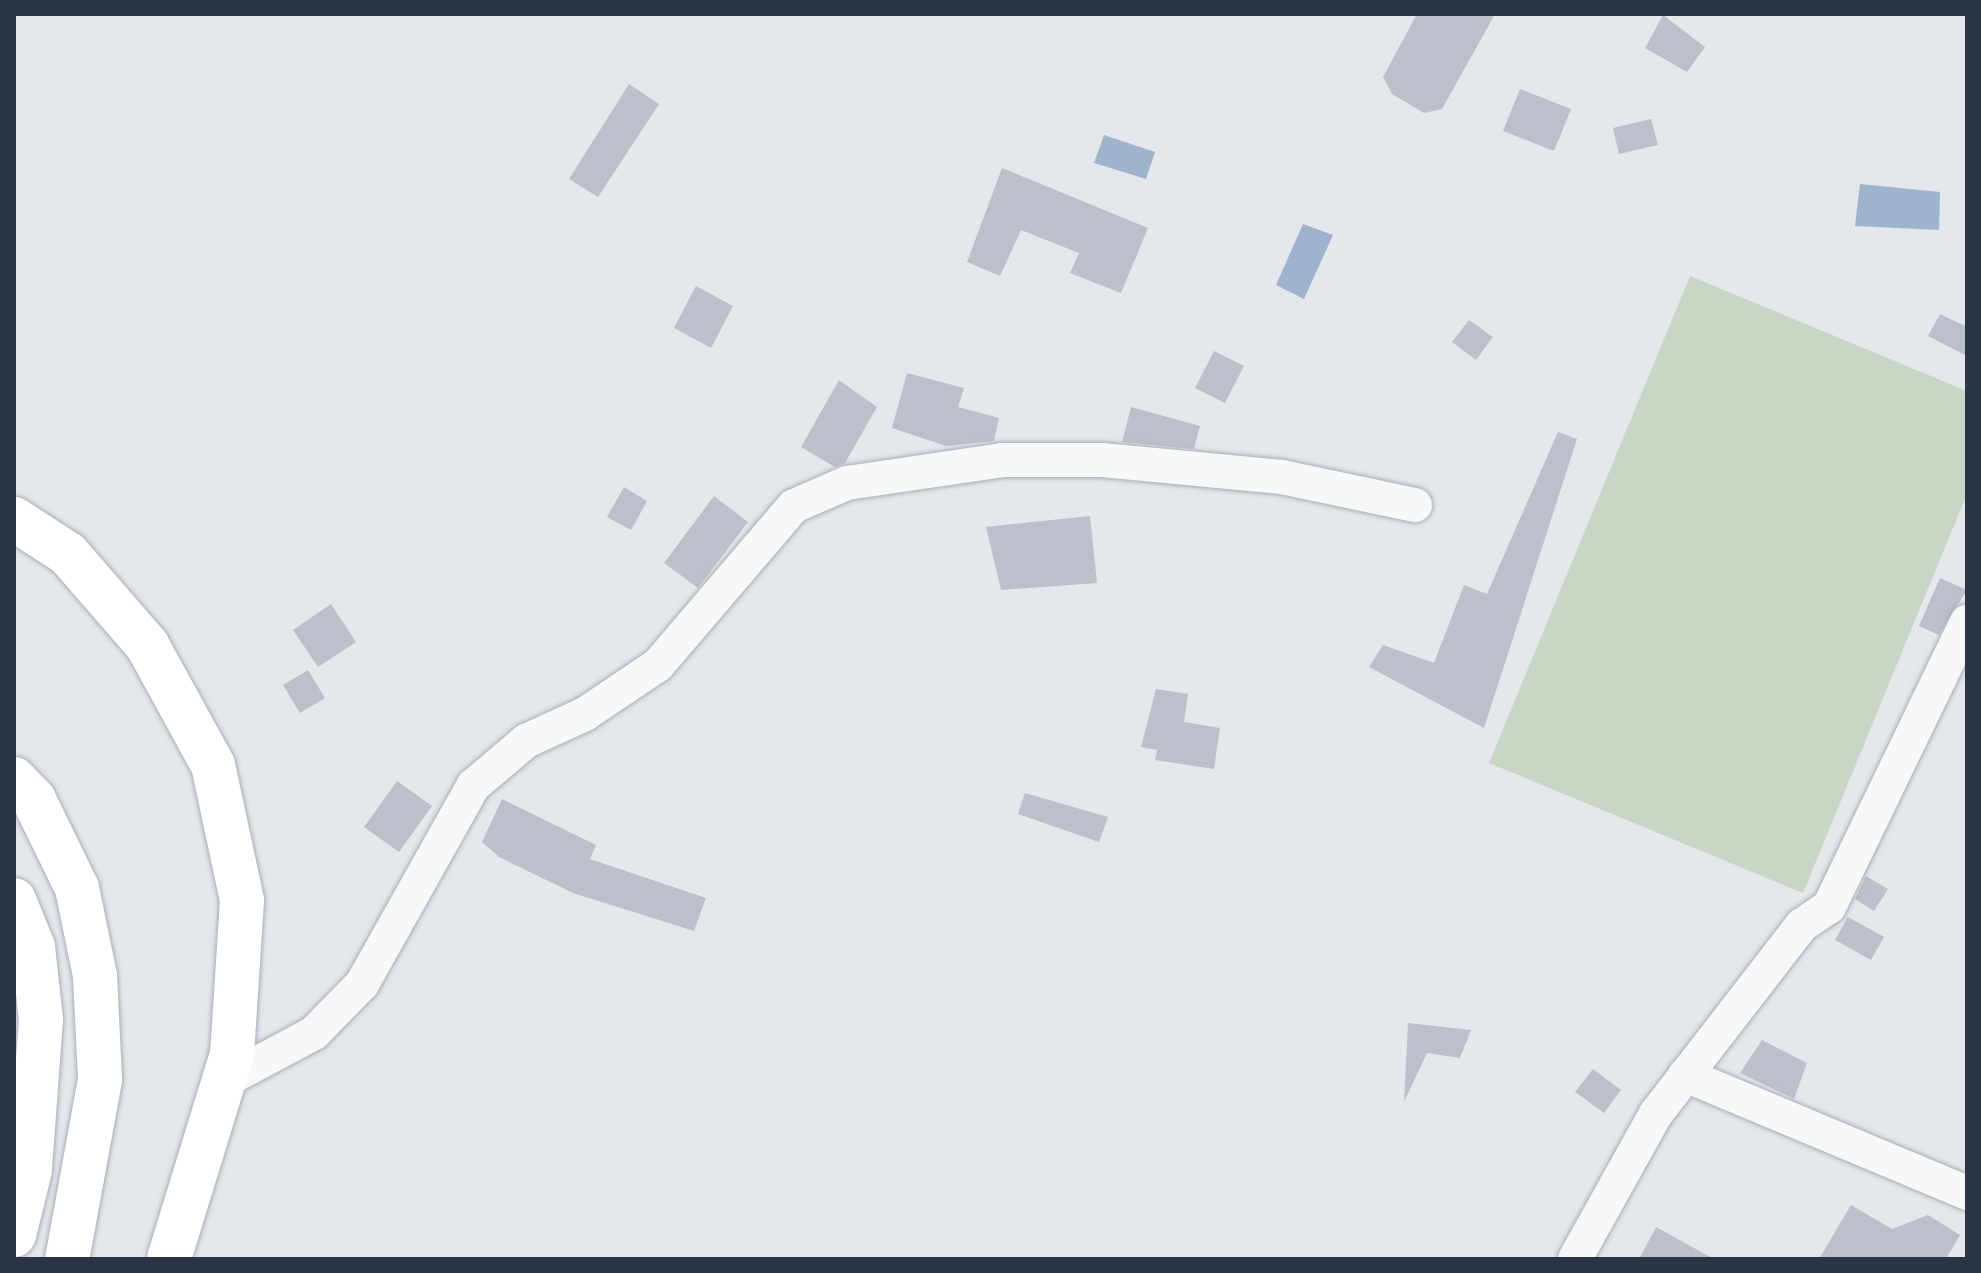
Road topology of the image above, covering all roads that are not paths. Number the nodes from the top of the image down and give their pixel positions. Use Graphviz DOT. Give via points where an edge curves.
graph roads {
  1 [pos="1415,505"];
  2 [pos="14,519"];
  3 [pos="1967,622"];
  4 [pos="14,779"];
  5 [pos="14,900"];
  6 [pos="1685,1075"];
  7 [pos="226,1080"];
  8 [pos="1967,1193"];
  9 [pos="14,1235"];
  10 [pos="67,1259"];
  11 [pos="169,1259"];
  12 [pos="1575,1259"];
  1 -- 7 [label="street" via="1282,477 1102,460 1002,460 847,483 794,506 658,665 490,769 473,786 362,984 314,1033"];
  2 -- 7 [label="main road" via="68,554 147,645 213,765 242,900"];
  3 -- 6 [label="street" via="1829,907 1802,925"];
  4 -- 10 [label="main road" via="34,800 77,888 95,976 100,1080"];
  5 -- 9 [label="main road" via="33,947 41,1019 30,1170"];
  6 -- 8 [label="street"];
  6 -- 12 [label="street"];
  7 -- 11 [label="main road"];
}
